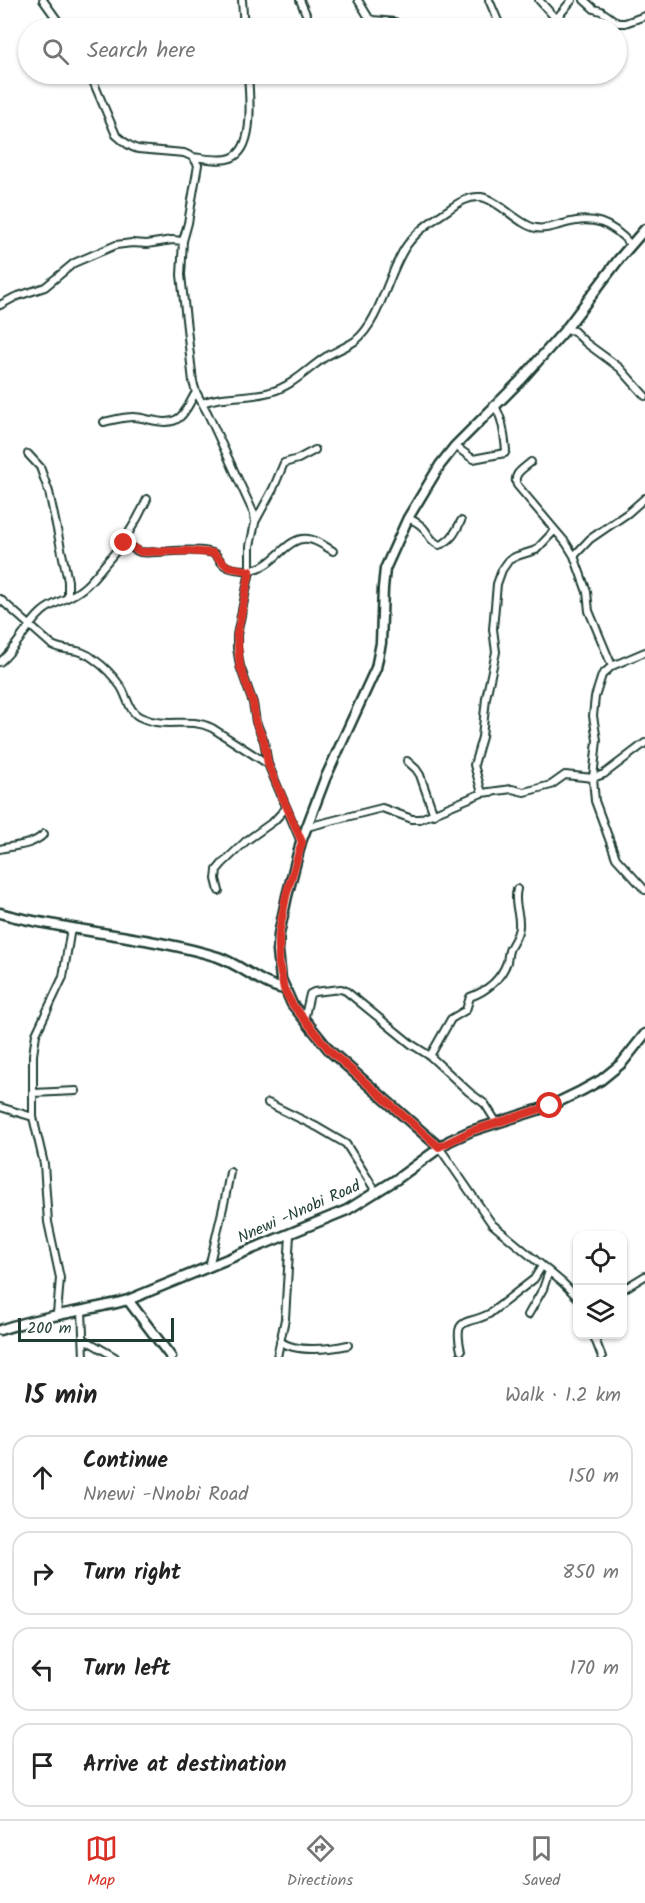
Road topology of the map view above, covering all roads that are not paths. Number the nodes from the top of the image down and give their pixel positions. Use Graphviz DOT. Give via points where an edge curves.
graph roads {
  1 [pos="43,0"];
  2 [pos="242,0"];
  3 [pos="300,0"];
  4 [pos="358,0"];
  5 [pos="489,0"];
  6 [pos="539,0"];
  7 [pos="572,0"];
  8 [pos="584,0"];
  9 [pos="645,16"];
  10 [pos="56,18"];
  11 [pos="243,18"];
  12 [pos="308,18"];
  13 [pos="369,18"];
  14 [pos="497,18"];
  15 [pos="555,18"];
  16 [pos="557,18"];
  17 [pos="612,18"];
  18 [pos="627,22"];
  19 [pos="94,84"];
  20 [pos="248,84"];
  21 [pos="193,157"];
  22 [pos="645,228"];
  23 [pos="183,241"];
  24 [pos="631,245"];
  25 [pos="0,305"];
  26 [pos="566,329"];
  27 [pos="196,392"];
  28 [pos="645,396"];
  29 [pos="203,403"];
  30 [pos="494,405"];
  31 [pos="104,422"];
  32 [pos="455,446"];
  33 [pos="315,450"];
  34 [pos="28,454"];
  35 [pos="531,462"];
  36 [pos="645,498"];
  37 [pos="147,499"];
  38 [pos="408,518"];
  39 [pos="461,521"];
  40 [pos="255,523"];
  41 [pos="555,530"];
  42 [pos="124,543"];
  43 [pos="333,550"];
  44 [pos="574,556"];
  45 [pos="250,571"];
  46 [pos="68,597"];
  47 [pos="0,599"];
  48 [pos="30,624"];
  49 [pos="645,652"];
  50 [pos="0,662"];
  51 [pos="612,666"];
  52 [pos="645,743"];
  53 [pos="407,761"];
  54 [pos="268,764"];
  55 [pos="593,778"];
  56 [pos="482,793"];
  57 [pos="286,808"];
  58 [pos="434,815"];
  59 [pos="307,827"];
  60 [pos="44,834"];
  61 [pos="302,842"];
  62 [pos="0,849"];
  63 [pos="518,889"];
  64 [pos="645,890"];
  65 [pos="219,891"];
  66 [pos="0,913"];
  67 [pos="71,928"];
  68 [pos="284,989"];
  69 [pos="304,1021"];
  70 [pos="645,1034"];
  71 [pos="430,1056"];
  72 [pos="76,1090"];
  73 [pos="33,1093"];
  74 [pos="268,1103"];
  75 [pos="0,1107"];
  76 [pos="33,1117"];
  77 [pos="497,1123"];
  78 [pos="439,1147"];
  79 [pos="230,1172"];
  80 [pos="377,1193"];
  81 [pos="290,1235"];
  82 [pos="542,1266"];
  83 [pos="209,1268"];
  84 [pos="549,1271"];
  85 [pos="645,1276"];
  86 [pos="627,1287"];
  87 [pos="573,1293"];
  88 [pos="128,1300"];
  89 [pos="82,1311"];
  90 [pos="57,1314"];
  91 [pos="528,1315"];
  92 [pos="0,1330"];
  93 [pos="84,1339"];
  94 [pos="595,1339"];
  95 [pos="280,1341"];
  96 [pos="348,1345"];
  97 [pos="461,1351"];
  98 [pos="84,1357"];
  99 [pos="115,1357"];
  100 [pos="171,1357"];
  101 [pos="276,1357"];
  102 [pos="602,1357"];
  1 -- 10 [label="street"];
  2 -- 11 [label="street"];
  3 -- 12 [label="street"];
  4 -- 13 [label="street"];
  5 -- 14 [label="street"];
  6 -- 15 [label="street"];
  7 -- 16 [label="street"];
  8 -- 17 [label="street"];
  9 -- 18 [label="street"];
  19 -- 21 [label="street" via="116,135 131,148"];
  20 -- 21 [label="street" via="248,132 244,146 230,159"];
  21 -- 23 [label="street" via="198,165"];
  22 -- 24 [label="main road"];
  23 -- 25 [label="street" via="116,245 74,263 45,287"];
  23 -- 27 [label="street" via="181,274"];
  24 -- 26 [label="main road"];
  24 -- 29 [label="street" via="612,226 601,222 536,228 484,198 465,199 425,227 406,246 367,328 357,340 278,390"];
  26 -- 28 [label="street" via="574,331 620,368"];
  26 -- 30 [label="main road"];
  27 -- 29 [label="street"];
  27 -- 31 [label="street" via="176,420 122,417"];
  29 -- 40 [label="street"];
  30 -- 32 [label="main road"];
  30 -- 32 [label="street" via="503,424 505,453 473,459"];
  32 -- 38 [label="main road"];
  33 -- 40 [label="street" via="284,463"];
  34 -- 46 [label="street" via="40,467 49,492 68,580"];
  35 -- 41 [label="street" via="515,480"];
  36 -- 44 [label="street" via="590,539"];
  37 -- 42 [label="street"];
  38 -- 39 [label="street" via="420,524 439,545 450,538"];
  38 -- 59 [label="main road" via="385,569 376,668"];
  40 -- 45 [label="street"];
  41 -- 44 [label="street"];
  41 -- 56 [label="street" via="536,550 509,560 497,584 493,629 496,652 474,765"];
  42 -- 45 [label="street" via="141,552 213,553 228,567"];
  42 -- 46 [label="street" via="81,590"];
  43 -- 45 [label="street" via="306,539 295,540 277,557"];
  44 -- 51 [label="street" via="587,592 589,611"];
  45 -- 54 [label="street" via="237,648"];
  46 -- 48 [label="street" via="44,610"];
  47 -- 48 [label="street"];
  48 -- 50 [label="street"];
  48 -- 54 [label="street" via="52,645 84,652 95,659 122,688 138,716 165,724 202,723"];
  49 -- 51 [label="street"];
  51 -- 55 [label="street" via="602,675 595,697 597,740"];
  52 -- 55 [label="street"];
  53 -- 58 [label="street" via="420,775"];
  54 -- 57 [label="street"];
  55 -- 56 [label="street" via="565,775 551,785 524,792 512,789"];
  55 -- 64 [label="street" via="595,801 616,858"];
  56 -- 58 [label="street"];
  57 -- 61 [label="street"];
  57 -- 65 [label="street" via="222,864 216,879"];
  58 -- 59 [label="street" via="412,819 382,808"];
  59 -- 61 [label="main road"];
  60 -- 62 [label="street" via="31,843"];
  61 -- 68 [label="main road" via="279,934"];
  63 -- 71 [label="street" via="515,899 520,924 507,962 495,981 470,997 466,1010 451,1019"];
  66 -- 67 [label="main road"];
  67 -- 68 [label="main road" via="151,941 218,958"];
  67 -- 73 [label="street" via="63,977 36,1034"];
  68 -- 69 [label="main road"];
  69 -- 71 [label="street" via="310,994 341,989"];
  69 -- 78 [label="main road" via="330,1051"];
  70 -- 77 [label="main road, Nnewi -Nnobi Road" via="601,1080 550,1106"];
  71 -- 77 [label="street" via="485,1104"];
  72 -- 73 [label="street"];
  73 -- 76 [label="street"];
  74 -- 80 [label="street" via="346,1144"];
  75 -- 76 [label="street"];
  76 -- 90 [label="street" via="44,1164 48,1222 60,1278"];
  77 -- 78 [label="main road, Nnewi -Nnobi Road"];
  78 -- 80 [label="main road, Nnewi -Nnobi Road"];
  78 -- 82 [label="street" via="492,1224"];
  79 -- 83 [label="street"];
  80 -- 81 [label="main road, Nnewi -Nnobi Road"];
  81 -- 83 [label="main road, Nnewi -Nnobi Road"];
  81 -- 95 [label="street" via="287,1300"];
  82 -- 84 [label="street"];
  82 -- 97 [label="street" via="534,1279 489,1314 462,1324 458,1337"];
  83 -- 88 [label="main road, Nnewi -Nnobi Road"];
  84 -- 87 [label="street"];
  84 -- 91 [label="street"];
  85 -- 86 [label="street"];
  88 -- 89 [label="main road, Nnewi -Nnobi Road"];
  88 -- 100 [label="main road"];
  89 -- 90 [label="main road, Nnewi -Nnobi Road"];
  89 -- 93 [label="street"];
  90 -- 92 [label="main road, Nnewi -Nnobi Road"];
  93 -- 98 [label="street"];
  93 -- 99 [label="street"];
  94 -- 102 [label="street"];
  95 -- 96 [label="street" via="307,1348"];
  95 -- 101 [label="street"];
}
